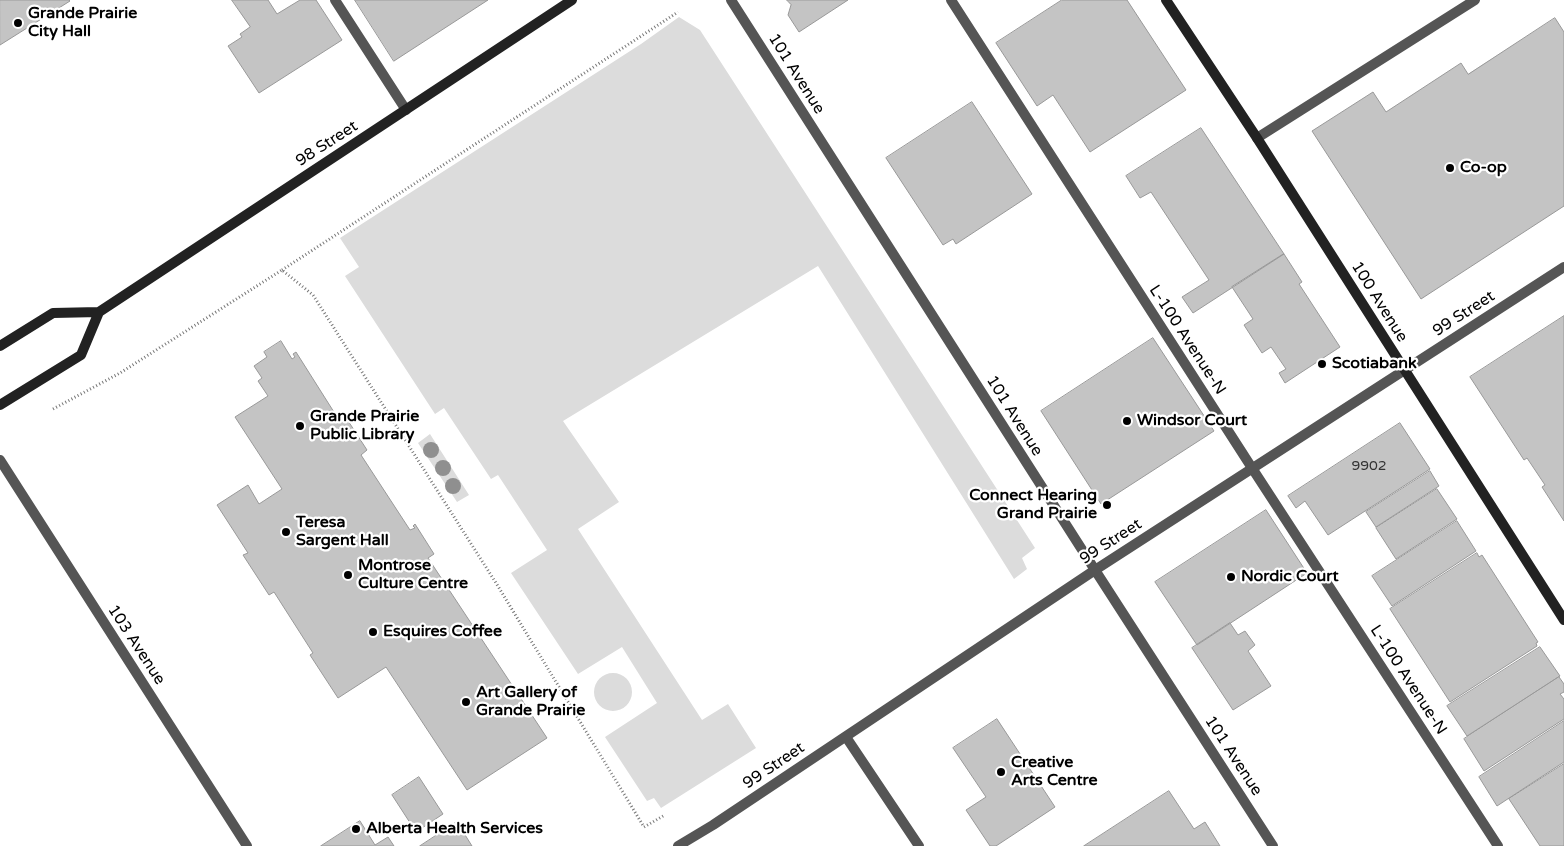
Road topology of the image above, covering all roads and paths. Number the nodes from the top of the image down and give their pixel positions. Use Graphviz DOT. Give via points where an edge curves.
graph roads {
  1 [pos="335,0"];
  2 [pos="572,0"];
  3 [pos="731,0"];
  4 [pos="951,0"];
  5 [pos="1166,0"];
  6 [pos="1475,0"];
  7 [pos="557,4"];
  8 [pos="678,12"];
  9 [pos="406,110"];
  10 [pos="1257,138"];
  11 [pos="1564,267"];
  12 [pos="282,270"];
  13 [pos="99,312"];
  14 [pos="0,346"];
  15 [pos="1405,371"];
  16 [pos="0,406"];
  17 [pos="53,409"];
  18 [pos="0,460"];
  19 [pos="1252,468"];
  20 [pos="1094,570"];
  21 [pos="1564,620"];
  22 [pos="846,737"];
  23 [pos="665,815"];
  24 [pos="247,846"];
  25 [pos="678,846"];
  26 [pos="919,846"];
  27 [pos="1273,846"];
  28 [pos="1498,846"];
  1 -- 9 [label="street"];
  2 -- 7 [label="main road, 98 Street"];
  3 -- 20 [label="street, 101 Avenue"];
  4 -- 19 [label="street, L-100 Avenue-N"];
  5 -- 10 [label="main road, 100 Avenue"];
  6 -- 10 [label="street"];
  7 -- 9 [label="main road, 98 Street"];
  8 -- 12 [label="path"];
  9 -- 13 [label="main road, 98 Street"];
  10 -- 15 [label="main road, 100 Avenue"];
  11 -- 15 [label="street, 99 Street"];
  12 -- 17 [label="path" via="120,373"];
  12 -- 23 [label="path" via="313,295 496,583 644,827"];
  13 -- 14 [label="main road" via="53,313"];
  13 -- 16 [label="main road" via="81,356"];
  15 -- 19 [label="street, 99 Street"];
  15 -- 21 [label="main road, 100 Avenue"];
  18 -- 24 [label="street, 103 Avenue"];
  19 -- 20 [label="street, 99 Street"];
  19 -- 28 [label="street, L-100 Avenue-N"];
  20 -- 22 [label="street, 99 Street"];
  20 -- 27 [label="street, 101 Avenue"];
  22 -- 25 [label="street, 99 Street"];
  22 -- 26 [label="street"];
}
